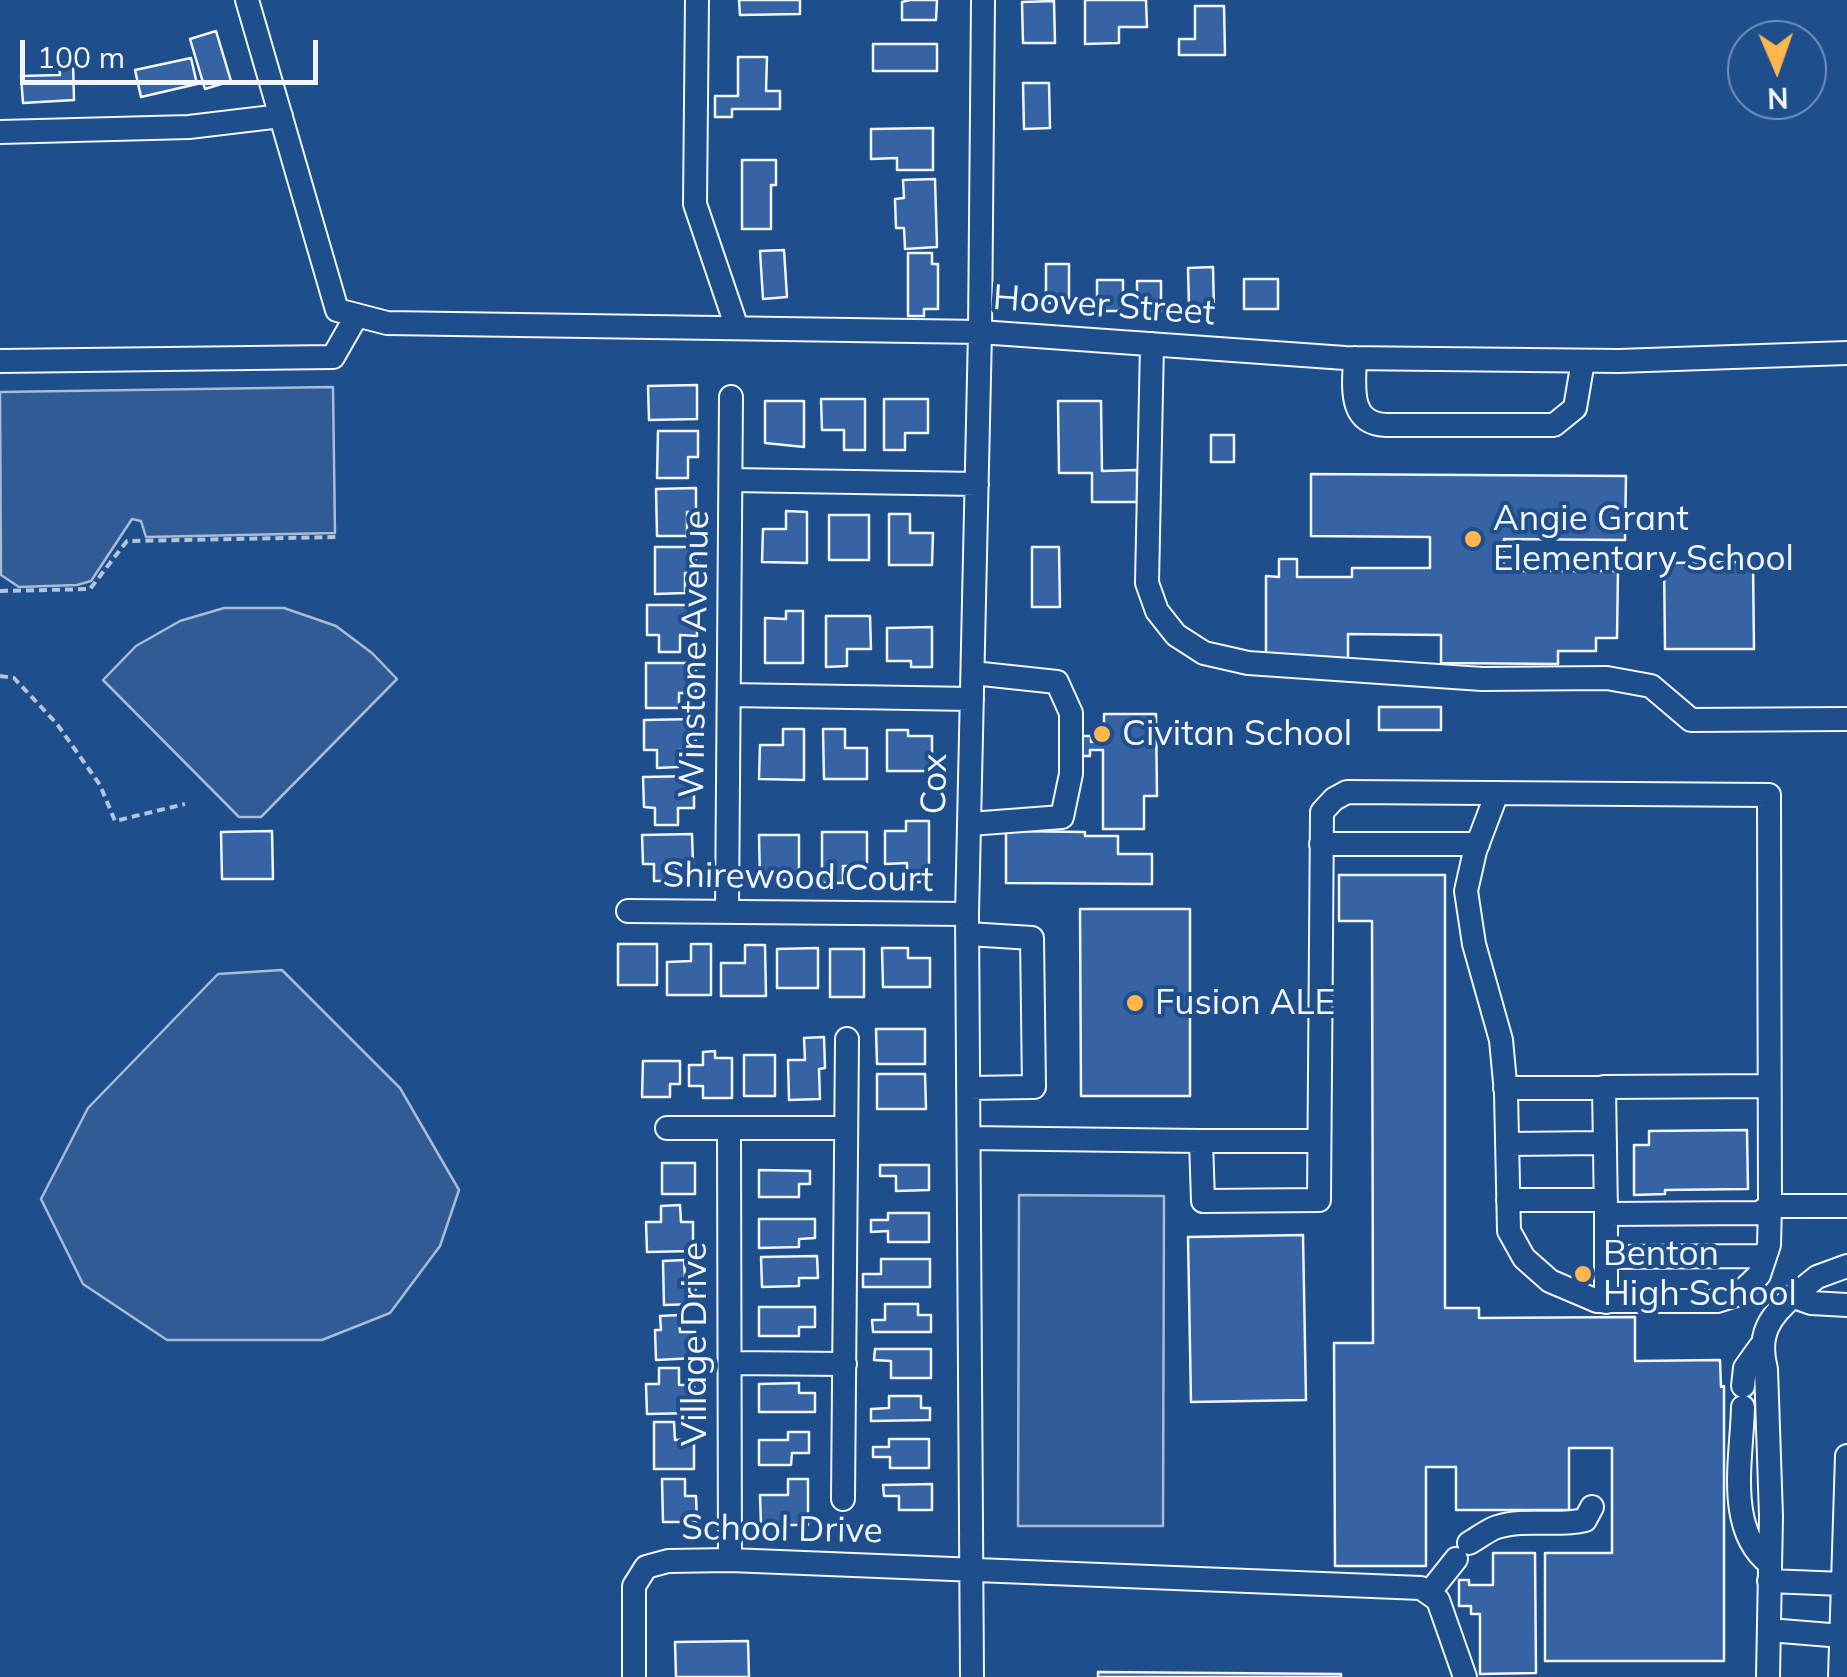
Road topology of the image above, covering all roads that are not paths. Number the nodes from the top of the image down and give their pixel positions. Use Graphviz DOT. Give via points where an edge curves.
graph roads {
  1 [pos="247,0"];
  2 [pos="697,0"];
  3 [pos="982,0"];
  4 [pos="282,116"];
  5 [pos="0,132"];
  6 [pos="357,315"];
  7 [pos="738,328"];
  8 [pos="980,332"];
  9 [pos="1152,344"];
  10 [pos="1847,354"];
  11 [pos="1355,358"];
  12 [pos="0,361"];
  13 [pos="1583,361"];
  14 [pos="731,397"];
  15 [pos="731,480"];
  16 [pos="977,484"];
  17 [pos="973,673"];
  18 [pos="729,694"];
  19 [pos="972,699"];
  20 [pos="1847,718"];
  21 [pos="1497,794"];
  22 [pos="970,824"];
  23 [pos="1321,844"];
  24 [pos="1478,844"];
  25 [pos="628,911"];
  26 [pos="727,912"];
  27 [pos="968,924"];
  28 [pos="847,1039"];
  29 [pos="1770,1086"];
  30 [pos="969,1088"];
  31 [pos="1506,1088"];
  32 [pos="1604,1088"];
  33 [pos="667,1128"];
  34 [pos="730,1128"];
  35 [pos="846,1128"];
  36 [pos="969,1138"];
  37 [pos="1201,1141"];
  38 [pos="1319,1141"];
  39 [pos="1507,1144"];
  40 [pos="1605,1144"];
  41 [pos="1508,1200"];
  42 [pos="1770,1206"];
  43 [pos="1847,1206"];
  44 [pos="1606,1207"];
  45 [pos="1606,1256"];
  46 [pos="1765,1256"];
  47 [pos="1847,1266"];
  48 [pos="1796,1294"];
  49 [pos="1606,1302"];
  50 [pos="1847,1306"];
  51 [pos="1760,1347"];
  52 [pos="730,1363"];
  53 [pos="844,1364"];
  54 [pos="1847,1456"];
  55 [pos="843,1499"];
  56 [pos="1592,1507"];
  57 [pos="730,1560"];
  58 [pos="972,1570"];
  59 [pos="1770,1572"];
  60 [pos="1843,1584"];
  61 [pos="1429,1594"];
  62 [pos="1768,1630"];
  63 [pos="1842,1636"];
  64 [pos="1843,1667"];
  65 [pos="634,1677"];
  66 [pos="972,1677"];
  67 [pos="1465,1677"];
  68 [pos="1768,1677"];
  1 -- 4 [label="street"];
  2 -- 7 [label="street" via="695,204"];
  3 -- 8 [label="street, Cox"];
  4 -- 5 [label="street" via="189,128"];
  4 -- 6 [label="street" via="337,310"];
  6 -- 7 [label="street, Hoover Street" via="387,323"];
  6 -- 12 [label="street" via="332,357"];
  7 -- 8 [label="street, Hoover Street"];
  8 -- 9 [label="street, Hoover Street"];
  8 -- 16 [label="street, Cox"];
  9 -- 11 [label="street, Hoover Street"];
  9 -- 20 [label="street" via="1147,583 1166,623 1204,653 1248,663 1482,679 1607,678 1651,686 1691,720"];
  10 -- 13 [label="street, Hoover Street"];
  11 -- 13 [label="street, Hoover Street"];
  11 -- 13 [label="street" via="1355,405 1374,425 1554,425 1575,408"];
  14 -- 15 [label="street, Winstone Avenue"];
  15 -- 16 [label="street"];
  15 -- 18 [label="street, Winstone Avenue"];
  16 -- 17 [label="street, Cox"];
  17 -- 19 [label="street, Cox"];
  17 -- 22 [label="street" via="1057,682 1071,712 1071,774 1062,817"];
  18 -- 19 [label="street"];
  18 -- 26 [label="street, Winstone Avenue"];
  19 -- 22 [label="street, Cox"];
  21 -- 23 [label="street" via="1347,792 1322,812"];
  21 -- 24 [label="street"];
  21 -- 29 [label="street" via="1769,796"];
  22 -- 27 [label="street, Cox"];
  23 -- 24 [label="street"];
  23 -- 38 [label="street"];
  24 -- 31 [label="street" via="1466,891"];
  25 -- 26 [label="street, Shirewood Court"];
  26 -- 27 [label="street, Shirewood Court"];
  27 -- 30 [label="street, Cox"];
  27 -- 30 [label="street, Shirewood Court" via="1032,938 1034,1087"];
  28 -- 35 [label="street"];
  29 -- 32 [label="street"];
  29 -- 42 [label="street"];
  30 -- 36 [label="street, Cox"];
  31 -- 32 [label="street"];
  31 -- 39 [label="street"];
  32 -- 40 [label="street"];
  33 -- 34 [label="street"];
  34 -- 35 [label="street"];
  34 -- 52 [label="street, Village Drive"];
  35 -- 53 [label="street"];
  36 -- 37 [label="street"];
  36 -- 58 [label="street, Cox"];
  37 -- 38 [label="street"];
  37 -- 38 [label="street" via="1203,1200 1319,1200"];
  39 -- 40 [label="street"];
  39 -- 41 [label="street"];
  40 -- 44 [label="street"];
  41 -- 44 [label="street"];
  41 -- 49 [label="street" via="1508,1231 1524,1258 1550,1281"];
  42 -- 43 [label="street"];
  42 -- 44 [label="street" via="1758,1213"];
  42 -- 46 [label="street"];
  44 -- 45 [label="street"];
  45 -- 46 [label="street"];
  45 -- 49 [label="street"];
  46 -- 49 [label="street" via="1759,1275 1739,1294 1717,1301"];
  47 -- 48 [label="street"];
  48 -- 50 [label="street" via="1811,1303"];
  48 -- 51 [label="street" via="1776,1313"];
  51 -- 59 [label="street" via="1766,1369"];
  51 -- 59 [label="street" via="1745,1368 1741,1514 1754,1552"];
  52 -- 53 [label="street"];
  52 -- 57 [label="street, Village Drive"];
  53 -- 55 [label="street"];
  54 -- 60 [label="street"];
  56 -- 61 [label="street" via="1585,1520 1564,1525 1495,1528 1462,1551"];
  57 -- 58 [label="street, School Drive"];
  57 -- 65 [label="street, School Drive" via="646,1566 634,1586"];
  58 -- 61 [label="street, School Drive" via="1421,1588"];
  58 -- 66 [label="street, Cox"];
  59 -- 60 [label="street"];
  59 -- 62 [label="street"];
  60 -- 63 [label="street"];
  61 -- 67 [label="street" via="1438,1600"];
  62 -- 63 [label="street"];
  62 -- 68 [label="street"];
  63 -- 64 [label="street"];
}
